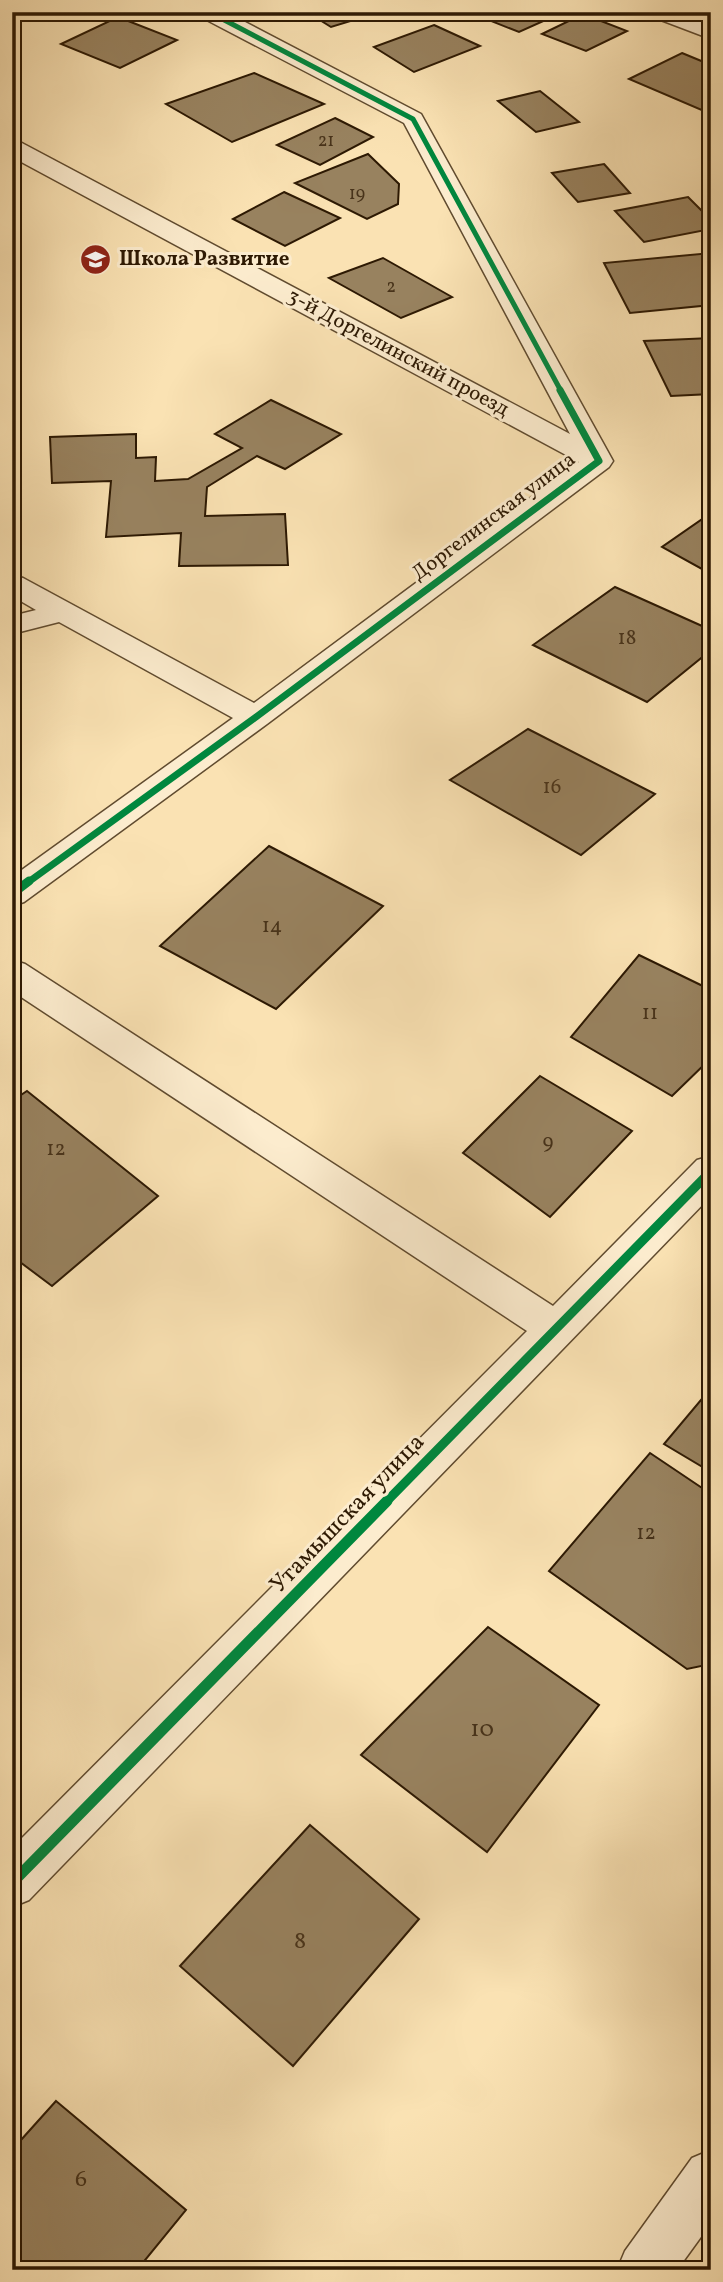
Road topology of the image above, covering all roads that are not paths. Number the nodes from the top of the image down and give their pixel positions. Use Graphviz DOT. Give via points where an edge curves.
graph roads {
  1 [pos="209,12"];
  2 [pos="662,12"];
  3 [pos="711,32"];
  4 [pos="12,146"];
  5 [pos="599,461"];
  6 [pos="12,584"];
  7 [pos="62,612"];
  8 [pos="12,625"];
  9 [pos="256,717"];
  10 [pos="12,894"];
  11 [pos="12,973"];
  12 [pos="711,1171"];
  13 [pos="556,1329"];
  14 [pos="12,1883"];
  15 [pos="711,2177"];
  16 [pos="644,2270"];
  1 -- 5 [label="street, Доргелинская улица" via="413,119"];
  2 -- 3 [label="street"];
  4 -- 5 [label="street, 3-й Доргелинский проезд"];
  5 -- 9 [label="street, Доргелинская улица"];
  6 -- 7 [label="street"];
  7 -- 8 [label="street"];
  7 -- 9 [label="street"];
  9 -- 10 [label="street, Доргелинская улица"];
  11 -- 13 [label="street"];
  12 -- 13 [label="street, Утамышская улица"];
  13 -- 14 [label="street, Утамышская улица"];
  15 -- 16 [label="street"];
}
